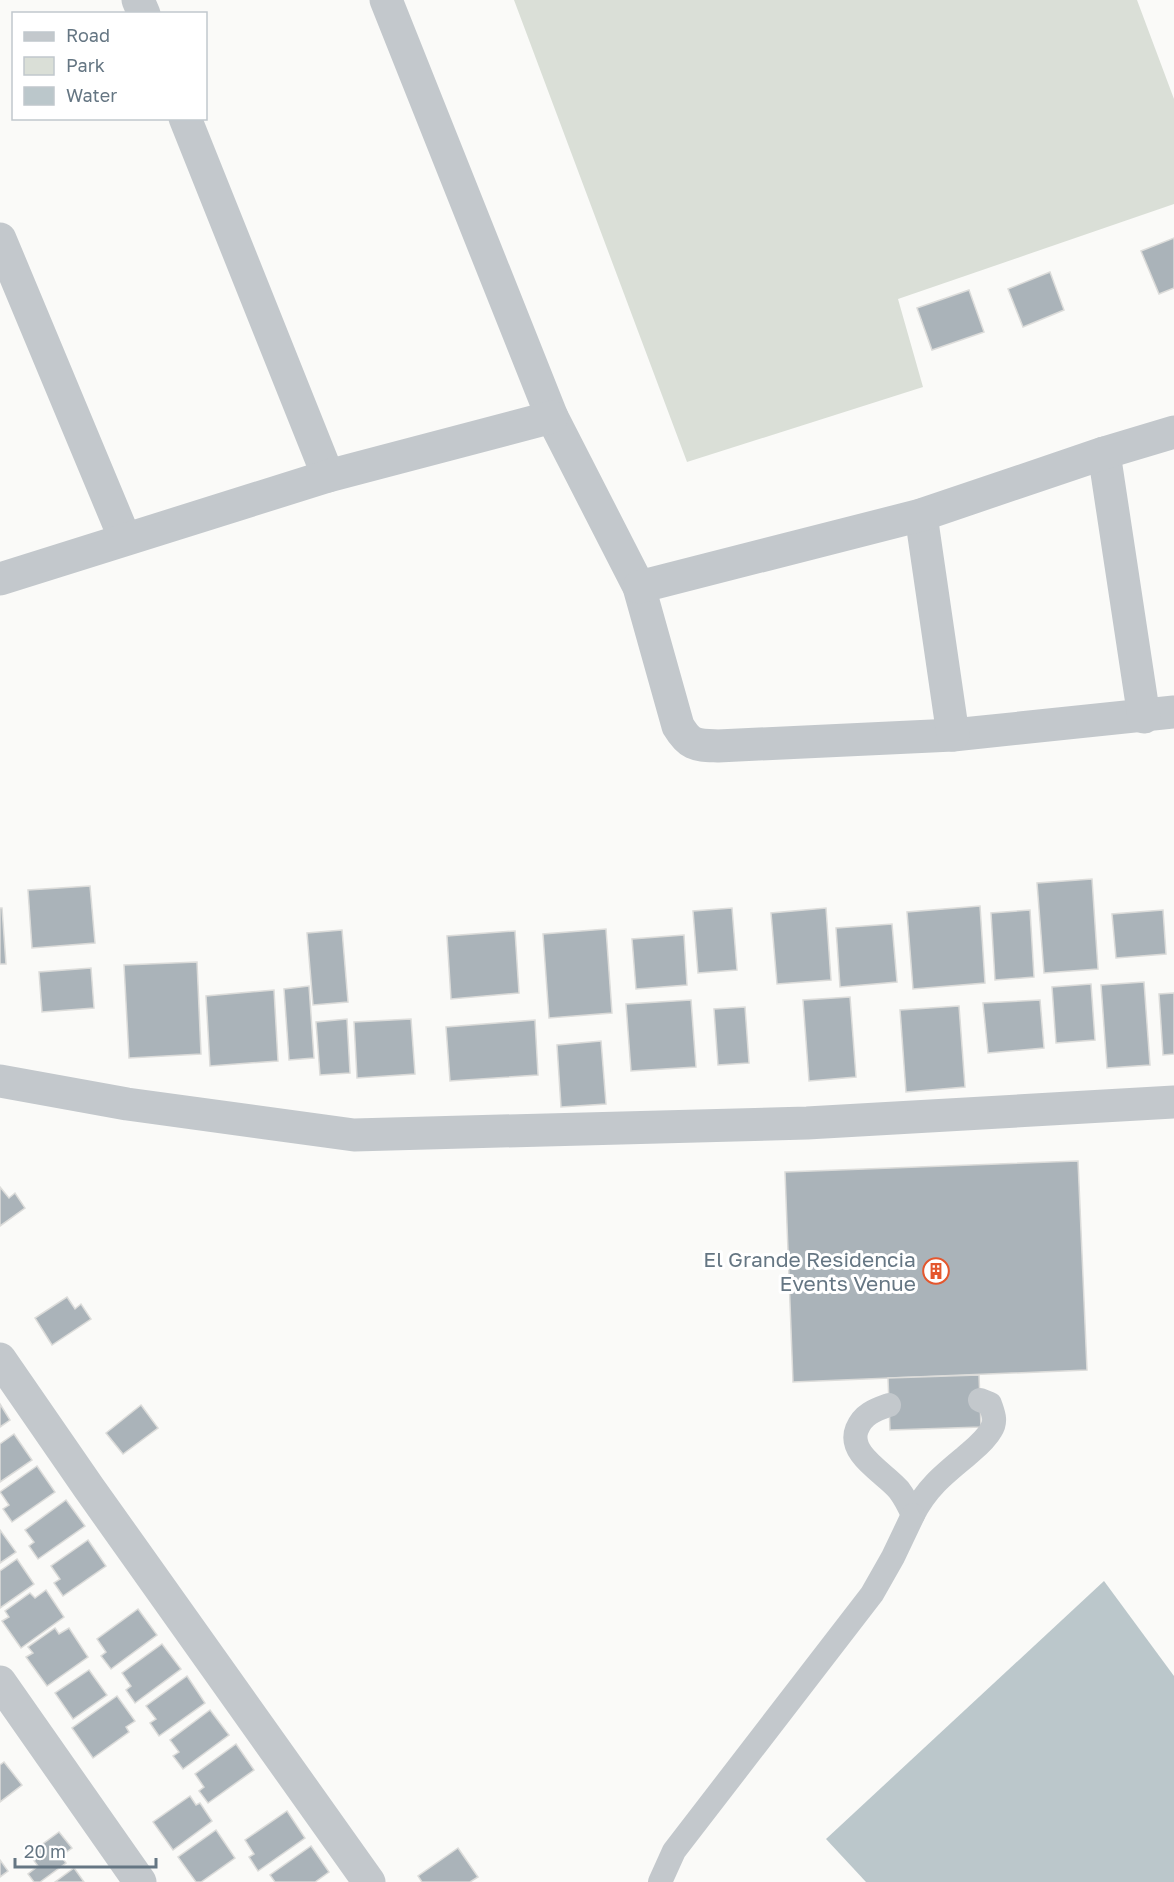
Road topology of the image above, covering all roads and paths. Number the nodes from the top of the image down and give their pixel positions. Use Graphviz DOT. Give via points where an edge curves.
graph roads {
  1 [pos="386,0"];
  2 [pos="186,120"];
  3 [pos="0,239"];
  4 [pos="552,417"];
  5 [pos="1174,432"];
  6 [pos="1104,453"];
  7 [pos="328,476"];
  8 [pos="921,515"];
  9 [pos="125,538"];
  10 [pos="0,579"];
  11 [pos="639,587"];
  12 [pos="1159,714"];
  13 [pos="953,735"];
  14 [pos="0,1081"];
  15 [pos="1174,1102"];
  16 [pos="0,1359"];
  17 [pos="980,1400"];
  18 [pos="889,1405"];
  19 [pos="913,1515"];
  20 [pos="0,1682"];
  21 [pos="141,1882"];
  22 [pos="369,1882"];
  23 [pos="660,1882"];
  1 -- 4 [label="street"];
  2 -- 7 [label="street"];
  3 -- 9 [label="street"];
  4 -- 7 [label="street"];
  4 -- 11 [label="street"];
  5 -- 6 [label="street"];
  6 -- 8 [label="street"];
  6 -- 12 [label="street"];
  7 -- 9 [label="street"];
  8 -- 11 [label="street"];
  8 -- 13 [label="street"];
  9 -- 10 [label="street"];
  11 -- 13 [label="street" via="678,726 691,742 729,746"];
  12 -- 13 [label="street"];
  14 -- 15 [label="street" via="127,1104 354,1135 807,1123"];
  16 -- 22 [label="street"];
  17 -- 19 [label="lane" via="990,1404 995,1418 992,1429 931,1486"];
  18 -- 19 [label="lane" via="860,1421 854,1436 860,1452 898,1489"];
  19 -- 23 [label="lane" via="872,1594 674,1851"];
  20 -- 21 [label="street"];
}
